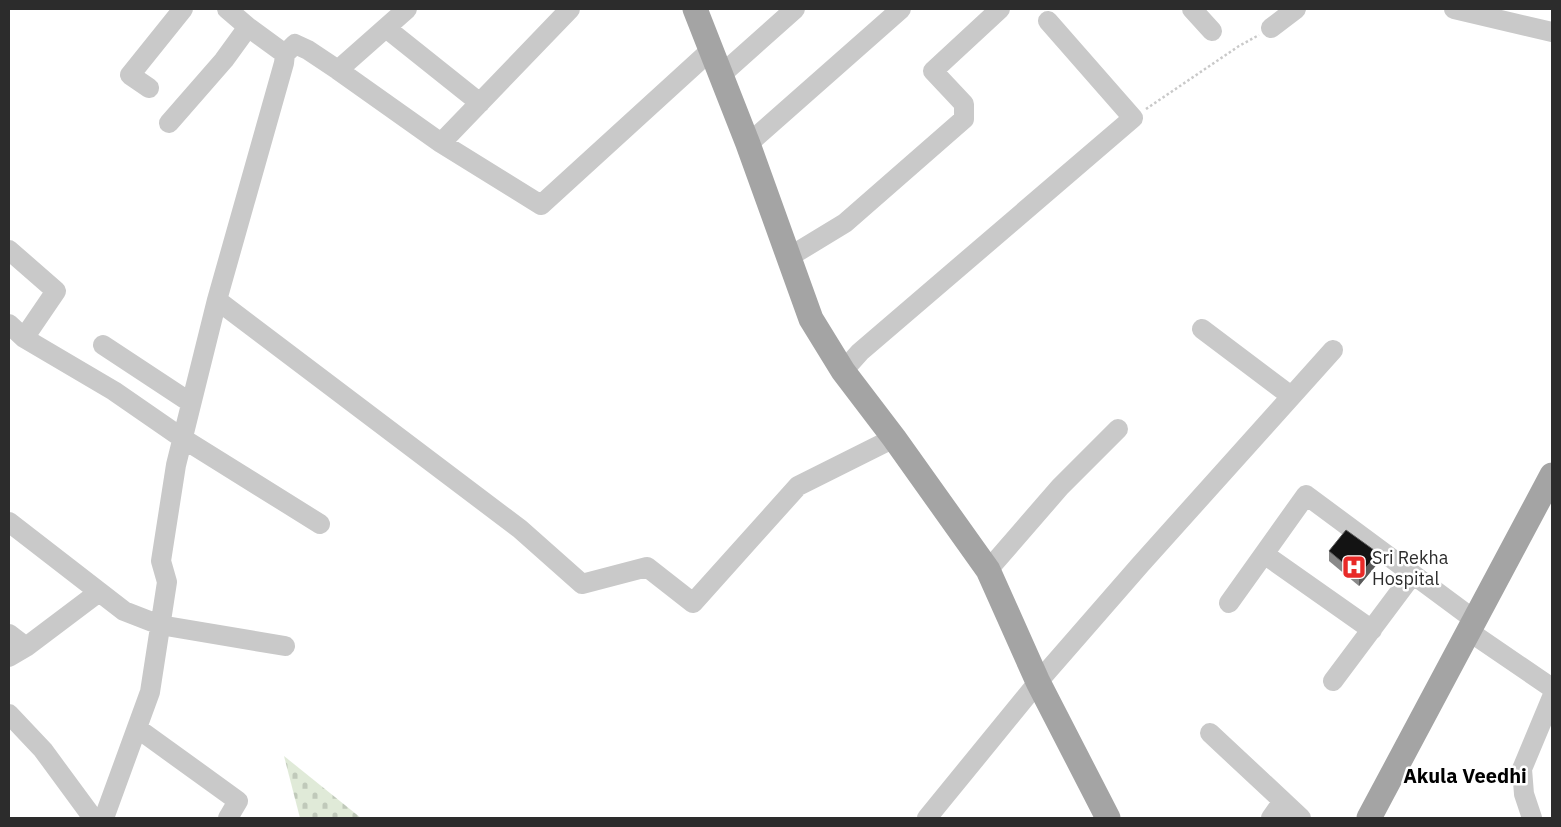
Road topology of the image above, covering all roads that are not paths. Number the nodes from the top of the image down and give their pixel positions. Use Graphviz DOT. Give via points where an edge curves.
graph roads {
  1 [pos="183,9"];
  2 [pos="227,9"];
  3 [pos="407,9"];
  4 [pos="570,9"];
  5 [pos="695,9"];
  6 [pos="795,9"];
  7 [pos="901,9"];
  8 [pos="1000,9"];
  9 [pos="1192,9"];
  10 [pos="1296,9"];
  11 [pos="1454,9"];
  12 [pos="1055,21"];
  13 [pos="248,27"];
  14 [pos="386,28"];
  15 [pos="1270,28"];
  16 [pos="1212,31"];
  17 [pos="1552,32"];
  18 [pos="711,50"];
  19 [pos="285,54"];
  20 [pos="338,70"];
  21 [pos="721,75"];
  22 [pos="149,88"];
  23 [pos="480,103"];
  24 [pos="169,122"];
  25 [pos="441,143"];
  26 [pos="748,144"];
  27 [pos="9,250"];
  28 [pos="789,257"];
  29 [pos="217,300"];
  30 [pos="9,324"];
  31 [pos="1202,329"];
  32 [pos="24,338"];
  33 [pos="103,345"];
  34 [pos="1333,350"];
  35 [pos="843,371"];
  36 [pos="1291,396"];
  37 [pos="191,403"];
  38 [pos="1118,429"];
  39 [pos="182,438"];
  40 [pos="894,438"];
  41 [pos="1552,475"];
  42 [pos="9,522"];
  43 [pos="320,524"];
  44 [pos="1264,554"];
  45 [pos="988,570"];
  46 [pos="1413,574"];
  47 [pos="98,592"];
  48 [pos="1229,603"];
  49 [pos="160,625"];
  50 [pos="1473,627"];
  51 [pos="1372,630"];
  52 [pos="9,634"];
  53 [pos="285,646"];
  54 [pos="17,652"];
  55 [pos="1333,681"];
  56 [pos="1038,682"];
  57 [pos="1552,688"];
  58 [pos="1552,697"];
  59 [pos="9,714"];
  60 [pos="137,728"];
  61 [pos="1210,733"];
  62 [pos="1283,801"];
  63 [pos="1373,817"];
  64 [pos="94,818"];
  65 [pos="104,818"];
  66 [pos="228,818"];
  67 [pos="927,818"];
  68 [pos="1108,818"];
  69 [pos="1272,818"];
  70 [pos="1301,818"];
  71 [pos="1532,818"];
  1 -- 22 [label="street" via="130,75"];
  2 -- 13 [label="street"];
  3 -- 14 [label="street"];
  4 -- 23 [label="street"];
  5 -- 18 [label="main road"];
  6 -- 21 [label="street"];
  7 -- 26 [label="street"];
  8 -- 28 [label="street" via="933,71 964,104 964,119 845,222"];
  9 -- 16 [label="street"];
  10 -- 15 [label="street"];
  11 -- 17 [label="street"];
  12 -- 35 [label="street" via="1134,118 860,352"];
  13 -- 19 [label="street"];
  13 -- 24 [label="street" via="224,60"];
  14 -- 20 [label="street"];
  14 -- 23 [label="street"];
  18 -- 21 [label="main road"];
  18 -- 25 [label="street" via="541,205"];
  19 -- 20 [label="street" via="295,44"];
  19 -- 29 [label="street"];
  20 -- 25 [label="street"];
  21 -- 26 [label="main road"];
  23 -- 25 [label="street"];
  26 -- 28 [label="main road"];
  27 -- 32 [label="street" via="56,291"];
  28 -- 35 [label="main road" via="811,318"];
  29 -- 37 [label="street"];
  29 -- 40 [label="street" via="520,529 582,584 647,567 693,603 798,486"];
  30 -- 32 [label="street"];
  31 -- 36 [label="street"];
  32 -- 39 [label="street" via="114,390"];
  33 -- 37 [label="street"];
  34 -- 36 [label="street"];
  35 -- 40 [label="main road"];
  36 -- 56 [label="street"];
  37 -- 39 [label="street"];
  38 -- 45 [label="street" via="1060,487"];
  39 -- 43 [label="street"];
  39 -- 49 [label="street" via="161,561 166,582"];
  40 -- 45 [label="main road"];
  41 -- 50 [label="main road"];
  42 -- 47 [label="street"];
  44 -- 46 [label="street" via="1306,495"];
  44 -- 48 [label="street"];
  44 -- 51 [label="street"];
  45 -- 56 [label="main road"];
  46 -- 50 [label="street"];
  46 -- 51 [label="street"];
  47 -- 49 [label="street" via="124,611"];
  47 -- 54 [label="street"];
  49 -- 53 [label="street"];
  49 -- 60 [label="street" via="150,692"];
  50 -- 57 [label="street"];
  50 -- 63 [label="main road"];
  51 -- 55 [label="street"];
  52 -- 54 [label="street"];
  56 -- 67 [label="street"];
  56 -- 68 [label="main road"];
  58 -- 71 [label="street" via="1522,769 1524,794"];
  59 -- 64 [label="street" via="43,750"];
  60 -- 65 [label="street"];
  60 -- 66 [label="street" via="238,801"];
  61 -- 62 [label="street"];
  62 -- 69 [label="street"];
  62 -- 70 [label="street"];
}
